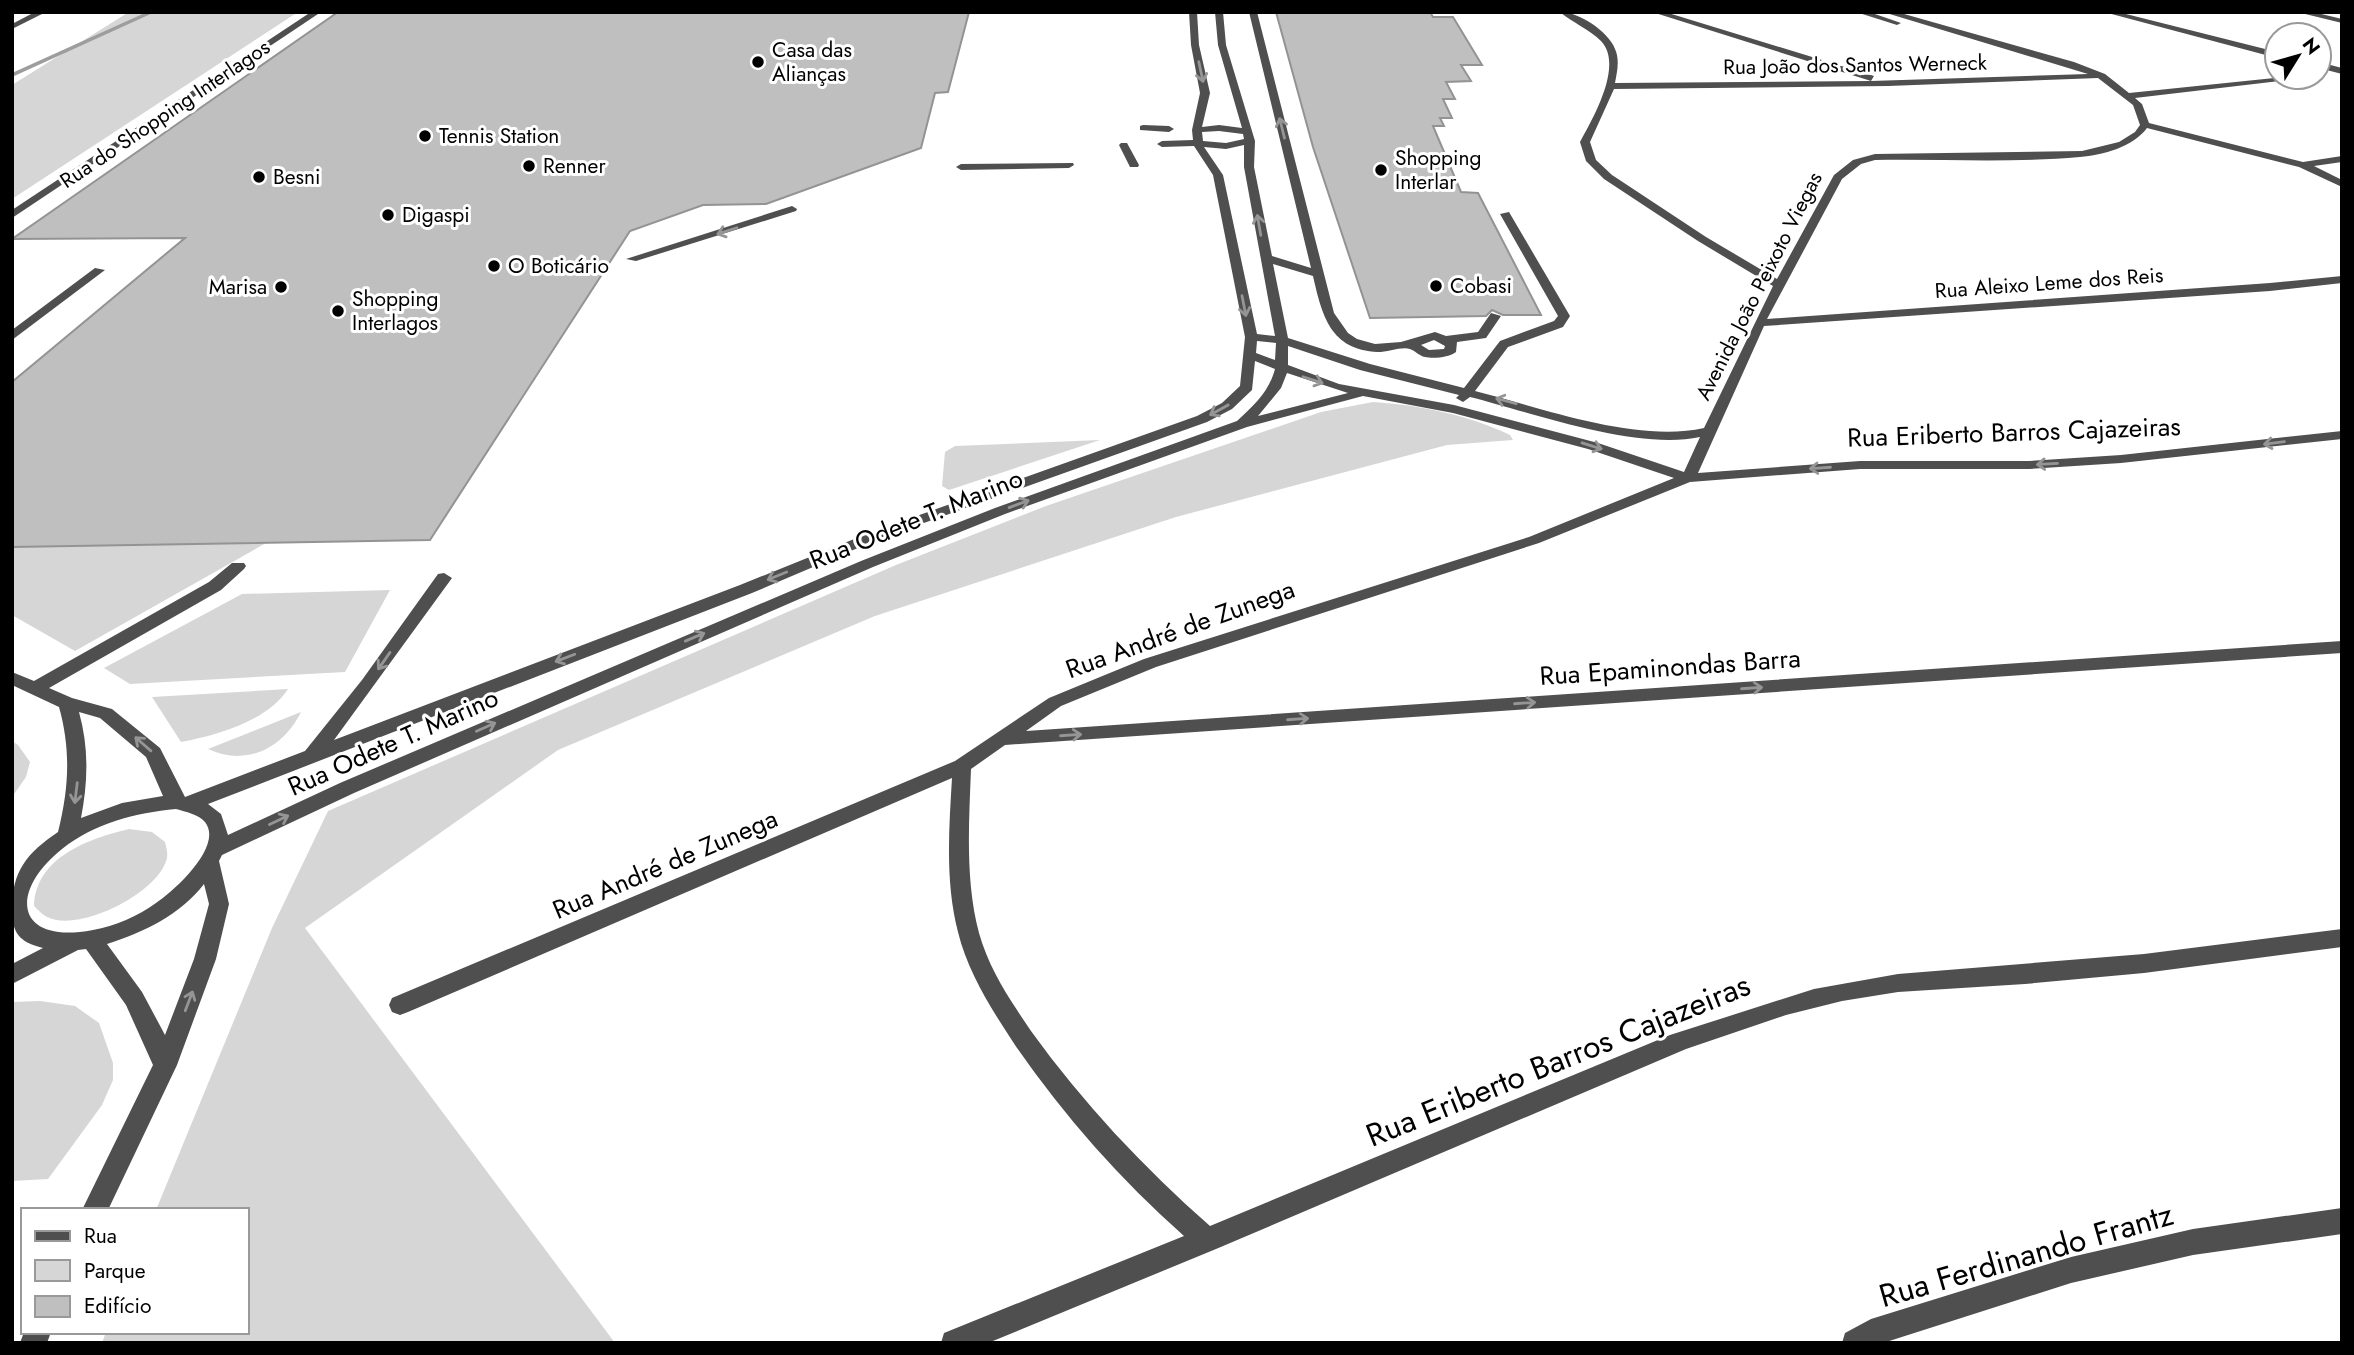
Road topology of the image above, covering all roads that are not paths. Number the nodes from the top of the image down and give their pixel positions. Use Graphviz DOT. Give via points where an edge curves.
graph roads {
  1 [pos="41,12"];
  2 [pos="317,12"];
  3 [pos="1193,12"];
  4 [pos="1233,12"];
  5 [pos="1253,12"];
  6 [pos="1563,12"];
  7 [pos="1656,12"];
  8 [pos="1860,12"];
  9 [pos="1887,12"];
  10 [pos="2108,12"];
  11 [pos="2301,12"];
  12 [pos="1219,14"];
  13 [pos="2342,22"];
  14 [pos="12,27"];
  15 [pos="2263,51"];
  16 [pos="2102,76"];
  17 [pos="2083,77"];
  18 [pos="2263,82"];
  19 [pos="1888,83"];
  20 [pos="1608,86"];
  21 [pos="2129,96"];
  22 [pos="1242,115"];
  23 [pos="1200,116"];
  24 [pos="2144,125"];
  25 [pos="1143,128"];
  26 [pos="1169,129"];
  27 [pos="1197,130"];
  28 [pos="1248,136"];
  29 [pos="1198,143"];
  30 [pos="1163,144"];
  31 [pos="1125,145"];
  32 [pos="2342,159"];
  33 [pos="1069,165"];
  34 [pos="1134,165"];
  35 [pos="2303,165"];
  36 [pos="961,167"];
  37 [pos="2342,184"];
  38 [pos="792,209"];
  39 [pos="1505,214"];
  40 [pos="12,215"];
  41 [pos="1265,258"];
  42 [pos="632,259"];
  43 [pos="99,270"];
  44 [pos="1319,274"];
  45 [pos="2342,279"];
  46 [pos="1779,285"];
  47 [pos="1495,316"];
  48 [pos="1759,323"];
  49 [pos="12,336"];
  50 [pos="1251,337"];
  51 [pos="1282,340"];
  52 [pos="1416,347"];
  53 [pos="1250,355"];
  54 [pos="1437,363"];
  55 [pos="1283,368"];
  56 [pos="1404,376"];
  57 [pos="1468,391"];
  58 [pos="1363,394"];
  59 [pos="1403,401"];
  60 [pos="1420,404"];
  61 [pos="1454,409"];
  62 [pos="1242,424"];
  63 [pos="1708,431"];
  64 [pos="2342,435"];
  65 [pos="1688,478"];
  66 [pos="238,566"];
  67 [pos="443,578"];
  68 [pos="2342,647"];
  69 [pos="12,678"];
  70 [pos="35,688"];
  71 [pos="67,703"];
  72 [pos="1003,739"];
  73 [pos="311,757"];
  74 [pos="962,766"];
  75 [pos="182,803"];
  76 [pos="67,835"];
  77 [pos="214,856"];
  78 [pos="18,881"];
  79 [pos="2342,938"];
  80 [pos="83,941"];
  81 [pos="12,975"];
  82 [pos="400,1005"];
  83 [pos="165,1065"];
  84 [pos="95,1208"];
  85 [pos="2342,1221"];
  86 [pos="1207,1240"];
  87 [pos="954,1343"];
  88 [pos="1855,1343"];
  1 -- 14 [label="street"];
  2 -- 40 [label="street, Rua do Shopping Interlagos"];
  3 -- 23 [label="street, Rua Odete T. Marino, one-way" via="1206,93"];
  4 -- 12 [label="street"];
  44 -- 5 [label="street, one-way"];
  6 -- 20 [label="street" via="1611,48 1614,58"];
  7 -- 19 [label="street"];
  8 -- 17 [label="street"];
  9 -- 16 [label="street"];
  10 -- 15 [label="street"];
  11 -- 13 [label="street"];
  12 -- 22 [label="street, Rua Odete T. Marino" via="1222,45"];
  16 -- 17 [label="street, Rua João dos Santos Werneck"];
  16 -- 21 [label="street"];
  17 -- 19 [label="street, Rua João dos Santos Werneck"];
  17 -- 24 [label="street" via="2128,103"];
  18 -- 21 [label="street"];
  19 -- 20 [label="street, Rua João dos Santos Werneck"];
  20 -- 46 [label="street" via="1604,107 1585,142 1591,161 1659,212"];
  21 -- 24 [label="street"];
  22 -- 23 [label="street" via="1219,120"];
  22 -- 28 [label="street, Rua Odete T. Marino"];
  23 -- 27 [label="street, Rua Odete T. Marino"];
  24 -- 35 [label="street"];
  24 -- 46 [label="street, Avenida João Peixoto Viegas" via="2122,144 2082,154 1909,155 1857,162 1838,177"];
  25 -- 26 [label="street"];
  27 -- 28 [label="street" via="1219,128"];
  27 -- 29 [label="street, Rua Odete T. Marino"];
  28 -- 29 [label="street" via="1226,146"];
  41 -- 28 [label="street, Rua Odete T. Marino, one-way"];
  29 -- 30 [label="street"];
  29 -- 50 [label="street, Rua Odete T. Marino, one-way" via="1218,175"];
  31 -- 34 [label="street"];
  32 -- 35 [label="street"];
  33 -- 36 [label="street"];
  35 -- 37 [label="street"];
  38 -- 42 [label="street, one-way"];
  39 -- 57 [label="street" via="1564,317 1559,324 1504,344"];
  41 -- 44 [label="street"];
  41 -- 51 [label="street, Rua Odete T. Marino"];
  43 -- 49 [label="street"];
  44 -- 52 [label="street" via="1328,313 1343,337 1373,349"];
  45 -- 48 [label="street, Rua Aleixo Leme dos Reis"];
  46 -- 48 [label="street, Avenida João Peixoto Viegas"];
  47 -- 54 [label="street" via="1482,335"];
  48 -- 63 [label="street, Avenida João Peixoto Viegas"];
  50 -- 51 [label="street"];
  50 -- 53 [label="street, Rua Odete T. Marino"];
  51 -- 55 [label="street, Rua Odete T. Marino"];
  51 -- 56 [label="street"];
  52 -- 54 [label="street"];
  52 -- 56 [label="street"];
  53 -- 55 [label="street"];
  53 -- 73 [label="street, Rua Odete T. Marino, one-way" via="1247,387 1227,406 1202,419 885,532"];
  54 -- 56 [label="street"];
  54 -- 57 [label="street"];
  54 -- 60 [label="street"];
  55 -- 58 [label="street, one-way"];
  55 -- 62 [label="street, Rua Odete T. Marino" via="1272,394"];
  56 -- 59 [label="street"];
  57 -- 61 [label="street"];
  63 -- 57 [label="street, one-way" via="1681,437 1643,435"];
  58 -- 59 [label="street"];
  58 -- 62 [label="street"];
  59 -- 60 [label="street"];
  60 -- 61 [label="street"];
  61 -- 65 [label="street, one-way" via="1593,446"];
  77 -- 62 [label="street, Rua Odete T. Marino, one-way" via="347,788 867,564"];
  63 -- 65 [label="street, Avenida João Peixoto Viegas"];
  64 -- 65 [label="street, Rua Eriberto Barros Cajazeiras, one-way" via="2121,459 2029,465 1860,465"];
  65 -- 72 [label="street, Rua André de Zunega" via="1534,540 1150,663 1055,702"];
  66 -- 70 [label="street" via="215,586"];
  67 -- 73 [label="street, one-way"];
  72 -- 68 [label="street, Rua Epaminondas Barra, one-way"];
  69 -- 70 [label="street"];
  70 -- 71 [label="street"];
  75 -- 71 [label="street, one-way" via="153,752 106,713"];
  71 -- 76 [label="street, one-way" via="78,735 79,760"];
  72 -- 74 [label="street, Rua André de Zunega"];
  73 -- 75 [label="street, Rua Odete T. Marino"];
  74 -- 82 [label="street, Rua André de Zunega"];
  74 -- 86 [label="street" via="962,881 968,930 982,974 1049,1078 1153,1194"];
  75 -- 76 [label="street, Rua Odete T. Marino" via="146,804 106,815"];
  75 -- 77 [label="street" via="202,808 216,820 219,836"];
  76 -- 78 [label="street, Rua Odete T. Marino"];
  77 -- 80 [label="street" via="195,883 164,909 126,929"];
  83 -- 77 [label="street, one-way" via="213,935 219,904"];
  78 -- 80 [label="street" via="13,900 15,920 27,935 52,942"];
  79 -- 86 [label="street, Rua Eriberto Barros Cajazeiras" via="2023,975 1897,983 1813,999 1678,1042"];
  80 -- 81 [label="street"];
  80 -- 83 [label="street" via="130,988"];
  83 -- 84 [label="street"];
  85 -- 88 [label="street, Rua Ferdinando Frantz" via="2193,1242 2071,1270"];
  86 -- 87 [label="street, Rua Eriberto Barros Cajazeiras"];
}
